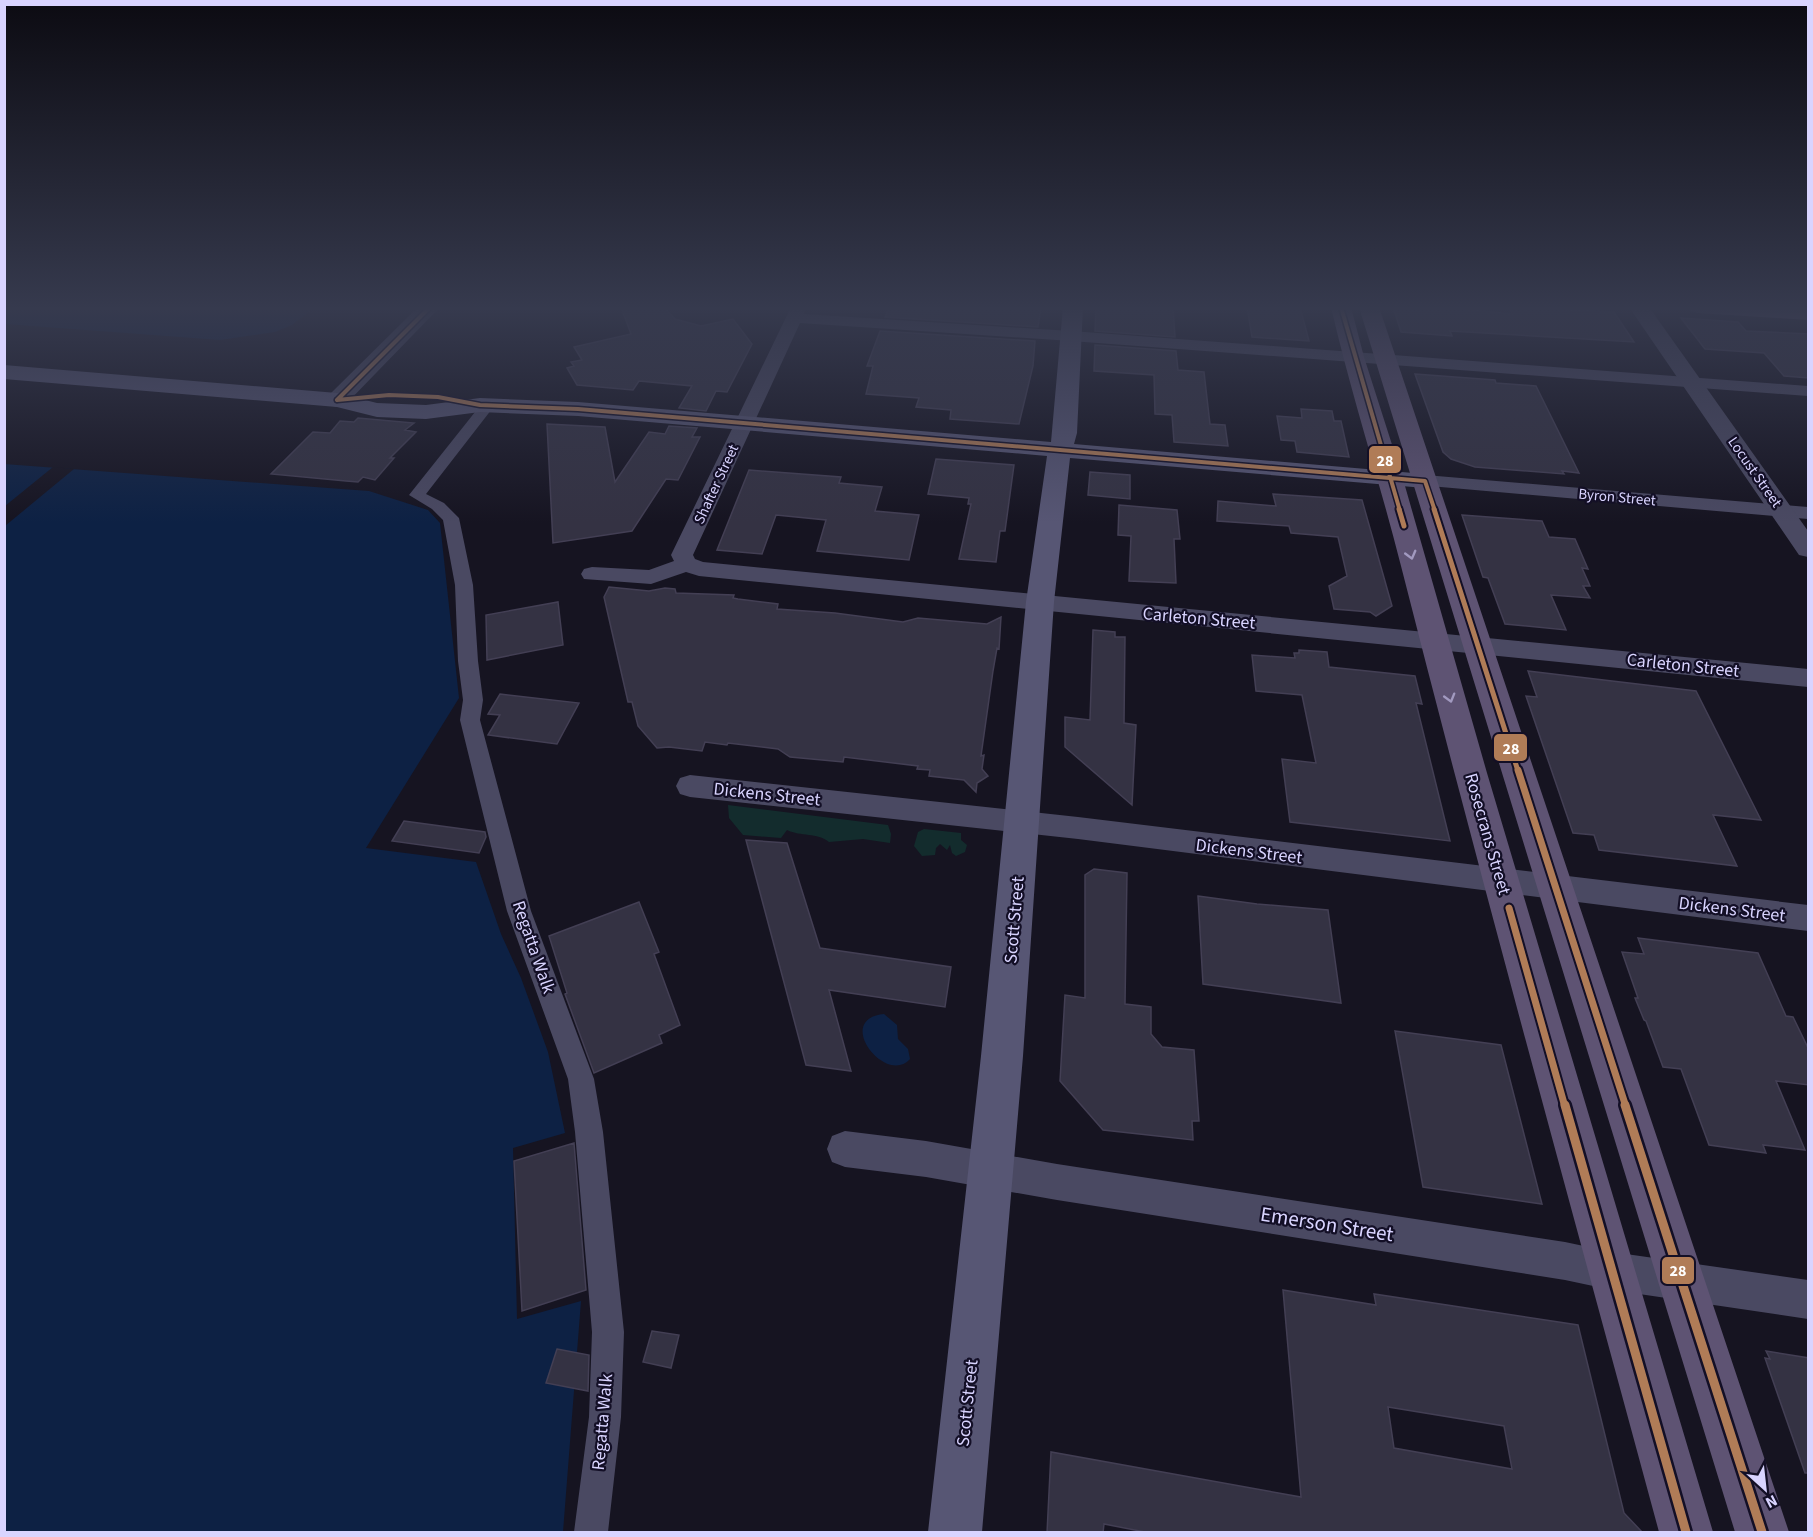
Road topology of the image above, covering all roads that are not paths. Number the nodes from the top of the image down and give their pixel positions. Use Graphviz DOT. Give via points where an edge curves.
graph roads {
  1 [pos="84,379"];
  2 [pos="359,379"];
  3 [pos="765,379"];
  4 [pos="1068,379"];
  5 [pos="1360,379"];
  6 [pos="1392,379"];
  7 [pos="1635,379"];
  8 [pos="1689,379"];
  9 [pos="1692,383"];
  10 [pos="1809,391"];
  11 [pos="338,400"];
  12 [pos="484,405"];
  13 [pos="745,422"];
  14 [pos="1059,450"];
  15 [pos="1391,478"];
  16 [pos="1425,481"];
  17 [pos="1781,510"];
  18 [pos="1809,513"];
  19 [pos="1809,549"];
  20 [pos="687,564"];
  21 [pos="592,574"];
  22 [pos="1040,602"];
  23 [pos="1434,642"];
  24 [pos="1478,646"];
  25 [pos="1809,678"];
  26 [pos="690,786"];
  27 [pos="1023,823"];
  28 [pos="1501,881"];
  29 [pos="1555,888"];
  30 [pos="1809,918"];
  31 [pos="845,1149"];
  32 [pos="990,1170"];
  33 [pos="1612,1272"];
  34 [pos="1681,1281"];
  35 [pos="1809,1300"];
  36 [pos="591,1533"];
  37 [pos="955,1533"];
  38 [pos="1686,1533"];
  39 [pos="1762,1533"];
  1 -- 11 [label="main road"];
  2 -- 11 [label="street"];
  3 -- 13 [label="street, Shafter Street"];
  4 -- 14 [label="main road, Scott Street" via="1065,433"];
  5 -- 15 [label="main road, Rosecrans Street"];
  6 -- 16 [label="main road"];
  7 -- 9 [label="street"];
  8 -- 9 [label="street, Locust Street"];
  9 -- 10 [label="street"];
  9 -- 17 [label="street, Locust Street"];
  11 -- 12 [label="main road" via="377,410 426,412"];
  12 -- 13 [label="main road"];
  12 -- 36 [label="street, Regatta Walk" via="417,495 451,518 464,585 473,700 470,720 519,911 581,1079 608,1332 605,1417"];
  13 -- 14 [label="main road"];
  13 -- 20 [label="street, Shafter Street" via="682,555"];
  14 -- 15 [label="main road"];
  14 -- 22 [label="main road, Scott Street"];
  15 -- 16 [label="main road"];
  15 -- 23 [label="main road, Rosecrans Street, one-way"];
  16 -- 17 [label="street, Byron Street"];
  16 -- 24 [label="main road"];
  17 -- 18 [label="street, Byron Street"];
  17 -- 19 [label="street, Locust Street"];
  20 -- 21 [label="street" via="651,577"];
  20 -- 22 [label="street, Carleton Street" via="699,569"];
  22 -- 23 [label="street, Carleton Street"];
  22 -- 27 [label="main road, Scott Street"];
  23 -- 24 [label="street, Carleton Street"];
  23 -- 28 [label="main road, Rosecrans Street, one-way"];
  24 -- 25 [label="street, Carleton Street"];
  24 -- 29 [label="main road"];
  26 -- 27 [label="street, Dickens Street"];
  27 -- 28 [label="street, Dickens Street"];
  27 -- 32 [label="main road, Scott Street"];
  28 -- 29 [label="street, Dickens Street"];
  28 -- 33 [label="main road, Rosecrans Street"];
  29 -- 30 [label="street, Dickens Street"];
  29 -- 34 [label="main road"];
  31 -- 32 [label="street, Emerson Street"];
  32 -- 33 [label="street, Emerson Street"];
  32 -- 37 [label="main road, Scott Street"];
  33 -- 34 [label="street, Emerson Street"];
  33 -- 38 [label="main road, Rosecrans Street"];
  34 -- 35 [label="street, Emerson Street"];
  34 -- 39 [label="main road"];
}
